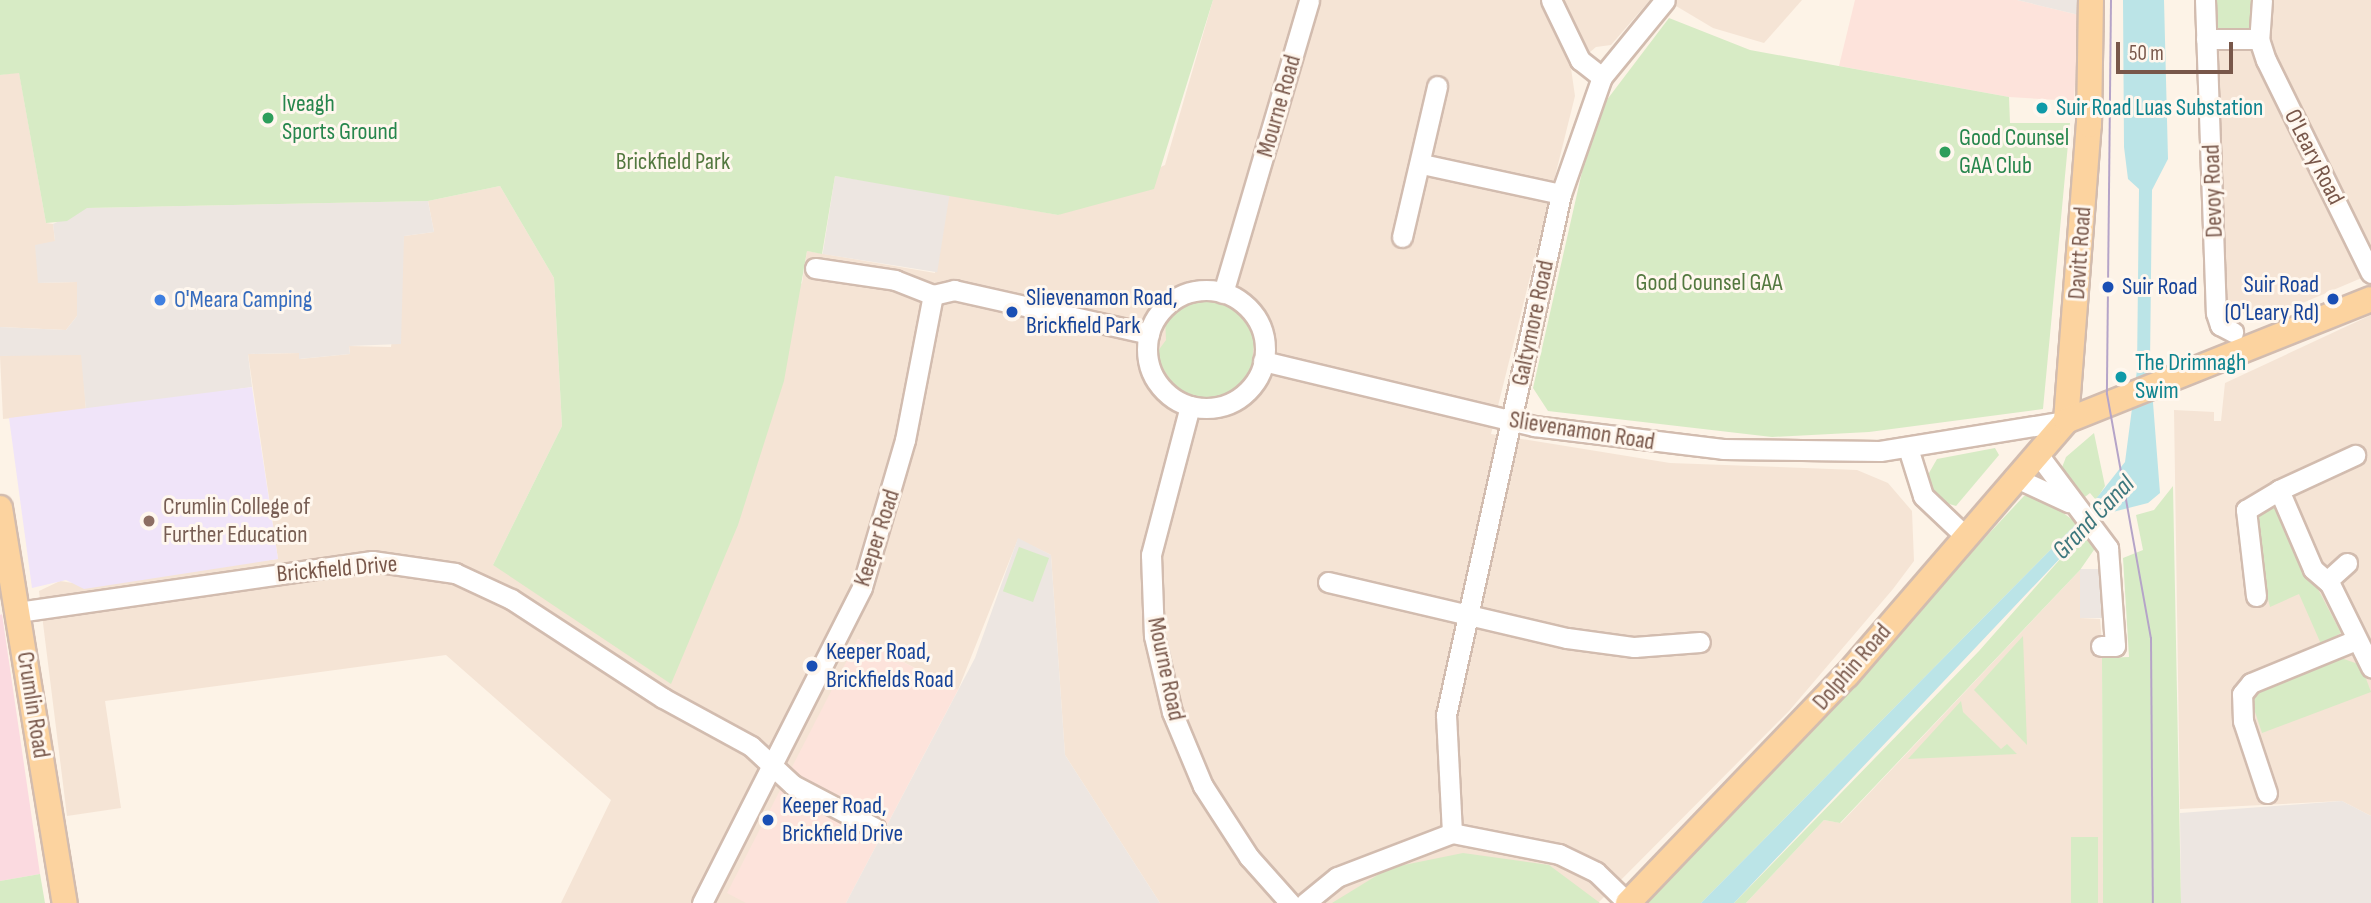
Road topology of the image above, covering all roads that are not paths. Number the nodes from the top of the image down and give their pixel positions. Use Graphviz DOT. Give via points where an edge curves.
graph roads {
  1 [pos="1309,0"];
  2 [pos="1551,0"];
  3 [pos="1665,0"];
  4 [pos="2091,0"];
  5 [pos="2205,0"];
  6 [pos="2262,0"];
  7 [pos="2206,38"];
  8 [pos="2259,39"];
  9 [pos="1602,77"];
  10 [pos="1437,86"];
  11 [pos="1422,164"];
  12 [pos="1561,194"];
  13 [pos="1402,237"];
  14 [pos="815,268"];
  15 [pos="2371,273"];
  16 [pos="1223,293"];
  17 [pos="933,295"];
  18 [pos="2371,299"];
  19 [pos="2233,332"];
  20 [pos="1149,334"];
  21 [pos="1263,361"];
  22 [pos="1190,405"];
  23 [pos="1512,421"];
  24 [pos="2066,421"];
  25 [pos="1908,448"];
  26 [pos="2037,453"];
  27 [pos="2355,454"];
  28 [pos="2014,477"];
  29 [pos="2279,490"];
  30 [pos="2072,505"];
  31 [pos="1,521"];
  32 [pos="1963,534"];
  33 [pos="2347,563"];
  34 [pos="2328,581"];
  35 [pos="1328,582"];
  36 [pos="2256,596"];
  37 [pos="18,612"];
  38 [pos="1466,615"];
  39 [pos="2357,640"];
  40 [pos="1700,642"];
  41 [pos="2101,646"];
  42 [pos="2371,667"];
  43 [pos="776,767"];
  44 [pos="2267,793"];
  45 [pos="875,828"];
  46 [pos="1452,833"];
  47 [pos="65,903"];
  48 [pos="702,903"];
  49 [pos="1290,903"];
  50 [pos="1305,903"];
  51 [pos="1628,903"];
  1 -- 16 [label="street, Mourne Road"];
  2 -- 9 [label="street" via="1576,52"];
  3 -- 9 [label="street, Galtymore Road"];
  4 -- 24 [label="main road, Davitt Road" via="2089,125"];
  5 -- 7 [label="street, Devoy Road"];
  6 -- 8 [label="street, O'Leary Road"];
  7 -- 8 [label="street"];
  7 -- 19 [label="street, Devoy Road" via="2216,313 2220,325"];
  8 -- 15 [label="street, O'Leary Road"];
  9 -- 12 [label="street, Galtymore Road"];
  10 -- 11 [label="street"];
  11 -- 12 [label="street"];
  11 -- 13 [label="street"];
  12 -- 23 [label="street, Galtymore Road"];
  14 -- 17 [label="street" via="895,280"];
  16 -- 20 [label="street" via="1183,295 1161,310"];
  16 -- 21 [label="street" via="1253,314 1263,336"];
  17 -- 20 [label="street" via="954,290"];
  17 -- 43 [label="street, Keeper Road" via="880,537 841,637"];
  18 -- 24 [label="main road"];
  20 -- 22 [label="street" via="1148,360 1159,384"];
  21 -- 22 [label="street" via="1242,395 1217,407"];
  21 -- 23 [label="street, Slievenamon Road"];
  22 -- 49 [label="street, Mourne Road" via="1151,555 1154,636 1172,712 1203,786 1249,857"];
  23 -- 25 [label="street, Slievenamon Road" via="1723,449"];
  23 -- 38 [label="street, Galtymore Road"];
  24 -- 25 [label="street, Slievenamon Road"];
  24 -- 26 [label="main road, Dolphin Road"];
  25 -- 32 [label="street" via="1923,496"];
  26 -- 28 [label="main road, Dolphin Road"];
  26 -- 30 [label="street"];
  27 -- 29 [label="street"];
  28 -- 30 [label="street"];
  28 -- 32 [label="main road, Dolphin Road"];
  29 -- 34 [label="street" via="2313,569"];
  29 -- 36 [label="street" via="2246,510"];
  30 -- 41 [label="street" via="2101,535 2112,561 2115,646"];
  31 -- 37 [label="main road, Crumlin Road"];
  32 -- 51 [label="main road, Dolphin Road" via="1847,675"];
  33 -- 34 [label="street"];
  34 -- 39 [label="street"];
  35 -- 38 [label="street"];
  37 -- 43 [label="street, Brickfield Drive" via="335,565 413,563 472,579 510,599"];
  37 -- 47 [label="main road, Crumlin Road"];
  38 -- 40 [label="street" via="1634,647"];
  38 -- 46 [label="street, Galtymore Road" via="1446,715"];
  39 -- 42 [label="street"];
  39 -- 44 [label="street" via="2250,683 2242,694 2243,721"];
  43 -- 45 [label="street" via="793,785"];
  43 -- 48 [label="street, Keeper Road"];
  46 -- 50 [label="street" via="1337,877"];
  46 -- 51 [label="street, Dolphin Road" via="1559,854 1596,872"];
}
